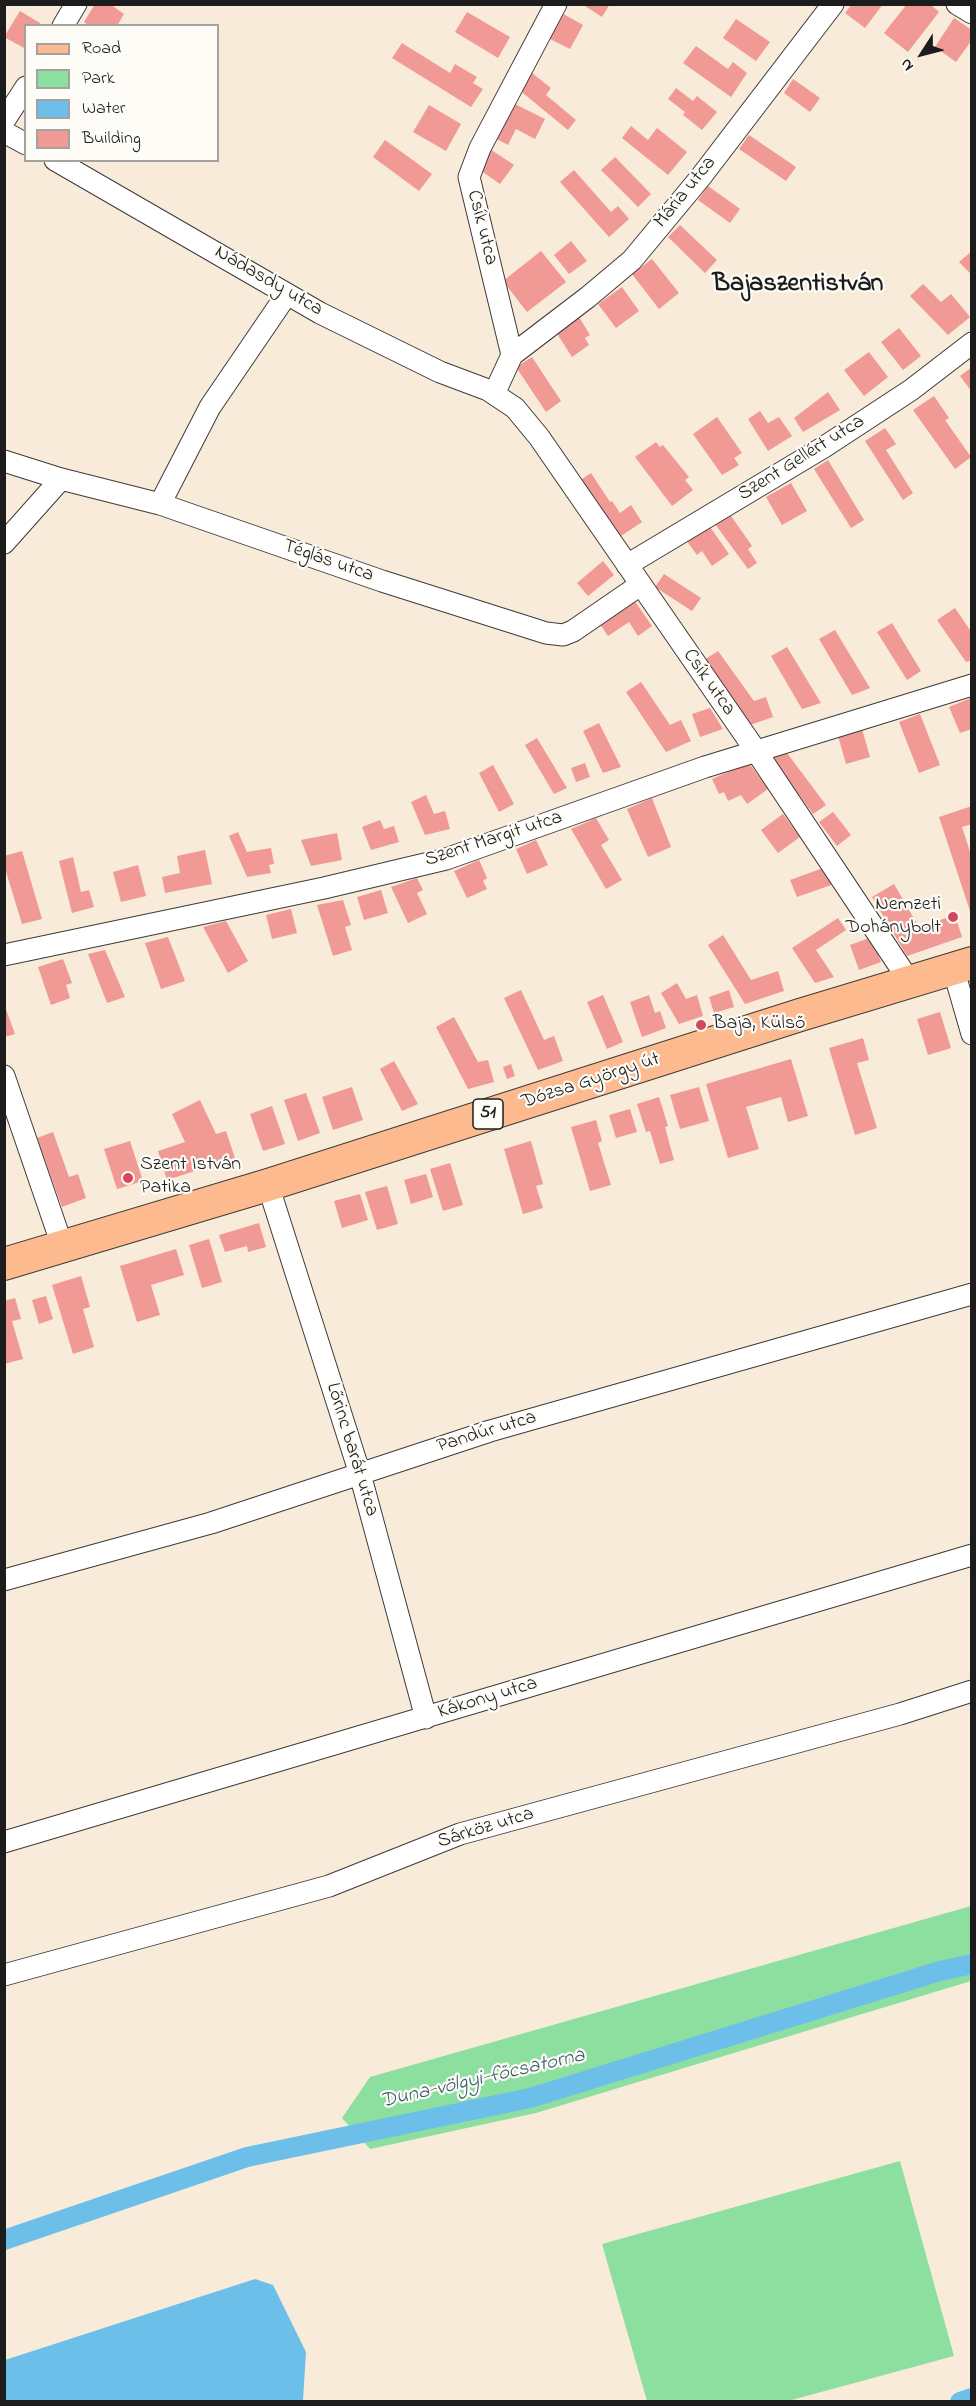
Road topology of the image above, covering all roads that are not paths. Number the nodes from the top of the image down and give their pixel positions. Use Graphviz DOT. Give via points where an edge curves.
graph roads {
  1 [pos="76,4"];
  2 [pos="556,4"];
  3 [pos="833,4"];
  4 [pos="957,4"];
  5 [pos="972,14"];
  6 [pos="64,24"];
  7 [pos="24,90"];
  8 [pos="4,121"];
  9 [pos="4,132"];
  10 [pos="24,143"];
  11 [pos="58,162"];
  12 [pos="287,294"];
  13 [pos="972,342"];
  14 [pos="512,355"];
  15 [pos="491,392"];
  16 [pos="4,461"];
  17 [pos="61,479"];
  18 [pos="160,504"];
  19 [pos="4,543"];
  20 [pos="627,565"];
  21 [pos="640,585"];
  22 [pos="972,685"];
  23 [pos="756,751"];
  24 [pos="4,955"];
  25 [pos="962,965"];
  26 [pos="910,982"];
  27 [pos="972,1034"];
  28 [pos="4,1076"];
  29 [pos="268,1185"];
  30 [pos="62,1245"];
  31 [pos="4,1264"];
  32 [pos="972,1294"];
  33 [pos="360,1474"];
  34 [pos="972,1555"];
  35 [pos="4,1580"];
  36 [pos="972,1691"];
  37 [pos="426,1718"];
  38 [pos="4,1842"];
  39 [pos="4,1975"];
  1 -- 6 [label="street"];
  2 -- 14 [label="street, Csík utca" via="480,148 469,177"];
  3 -- 14 [label="street, Mária utca" via="632,260"];
  4 -- 5 [label="street"];
  7 -- 8 [label="street"];
  9 -- 10 [label="street"];
  11 -- 12 [label="street, Nádasdy utca"];
  12 -- 15 [label="street, Nádasdy utca" via="440,372"];
  12 -- 18 [label="street" via="210,407"];
  13 -- 20 [label="street, Szent Gellért utca" via="911,390 824,447"];
  14 -- 15 [label="street"];
  15 -- 20 [label="street, Csík utca" via="515,408 539,437"];
  16 -- 17 [label="street, Téglás utca"];
  17 -- 18 [label="street, Téglás utca"];
  17 -- 19 [label="street"];
  18 -- 21 [label="street, Téglás utca" via="546,633 563,635 573,631"];
  20 -- 21 [label="street, Csík utca"];
  21 -- 23 [label="street, Csík utca"];
  22 -- 23 [label="street, Szent Margit utca"];
  23 -- 24 [label="street, Szent Margit utca" via="446,859"];
  23 -- 26 [label="street, Csík utca"];
  25 -- 26 [label="main road, Dózsa György út / 51"];
  25 -- 27 [label="street"];
  26 -- 29 [label="main road, Dózsa György út / 51"];
  28 -- 30 [label="street"];
  29 -- 30 [label="main road, Dózsa György út / 51"];
  29 -- 33 [label="street, Lőrinc barát utca"];
  30 -- 31 [label="main road, Dózsa György út / 51"];
  32 -- 33 [label="street, Pandúr utca" via="513,1424"];
  33 -- 35 [label="street, Pandúr utca" via="211,1523"];
  33 -- 37 [label="street, Lőrinc barát utca"];
  34 -- 37 [label="street, Kákony utca"];
  36 -- 39 [label="street, Sárköz utca" via="460,1834 329,1886"];
  37 -- 38 [label="street, Kákony utca"];
}
